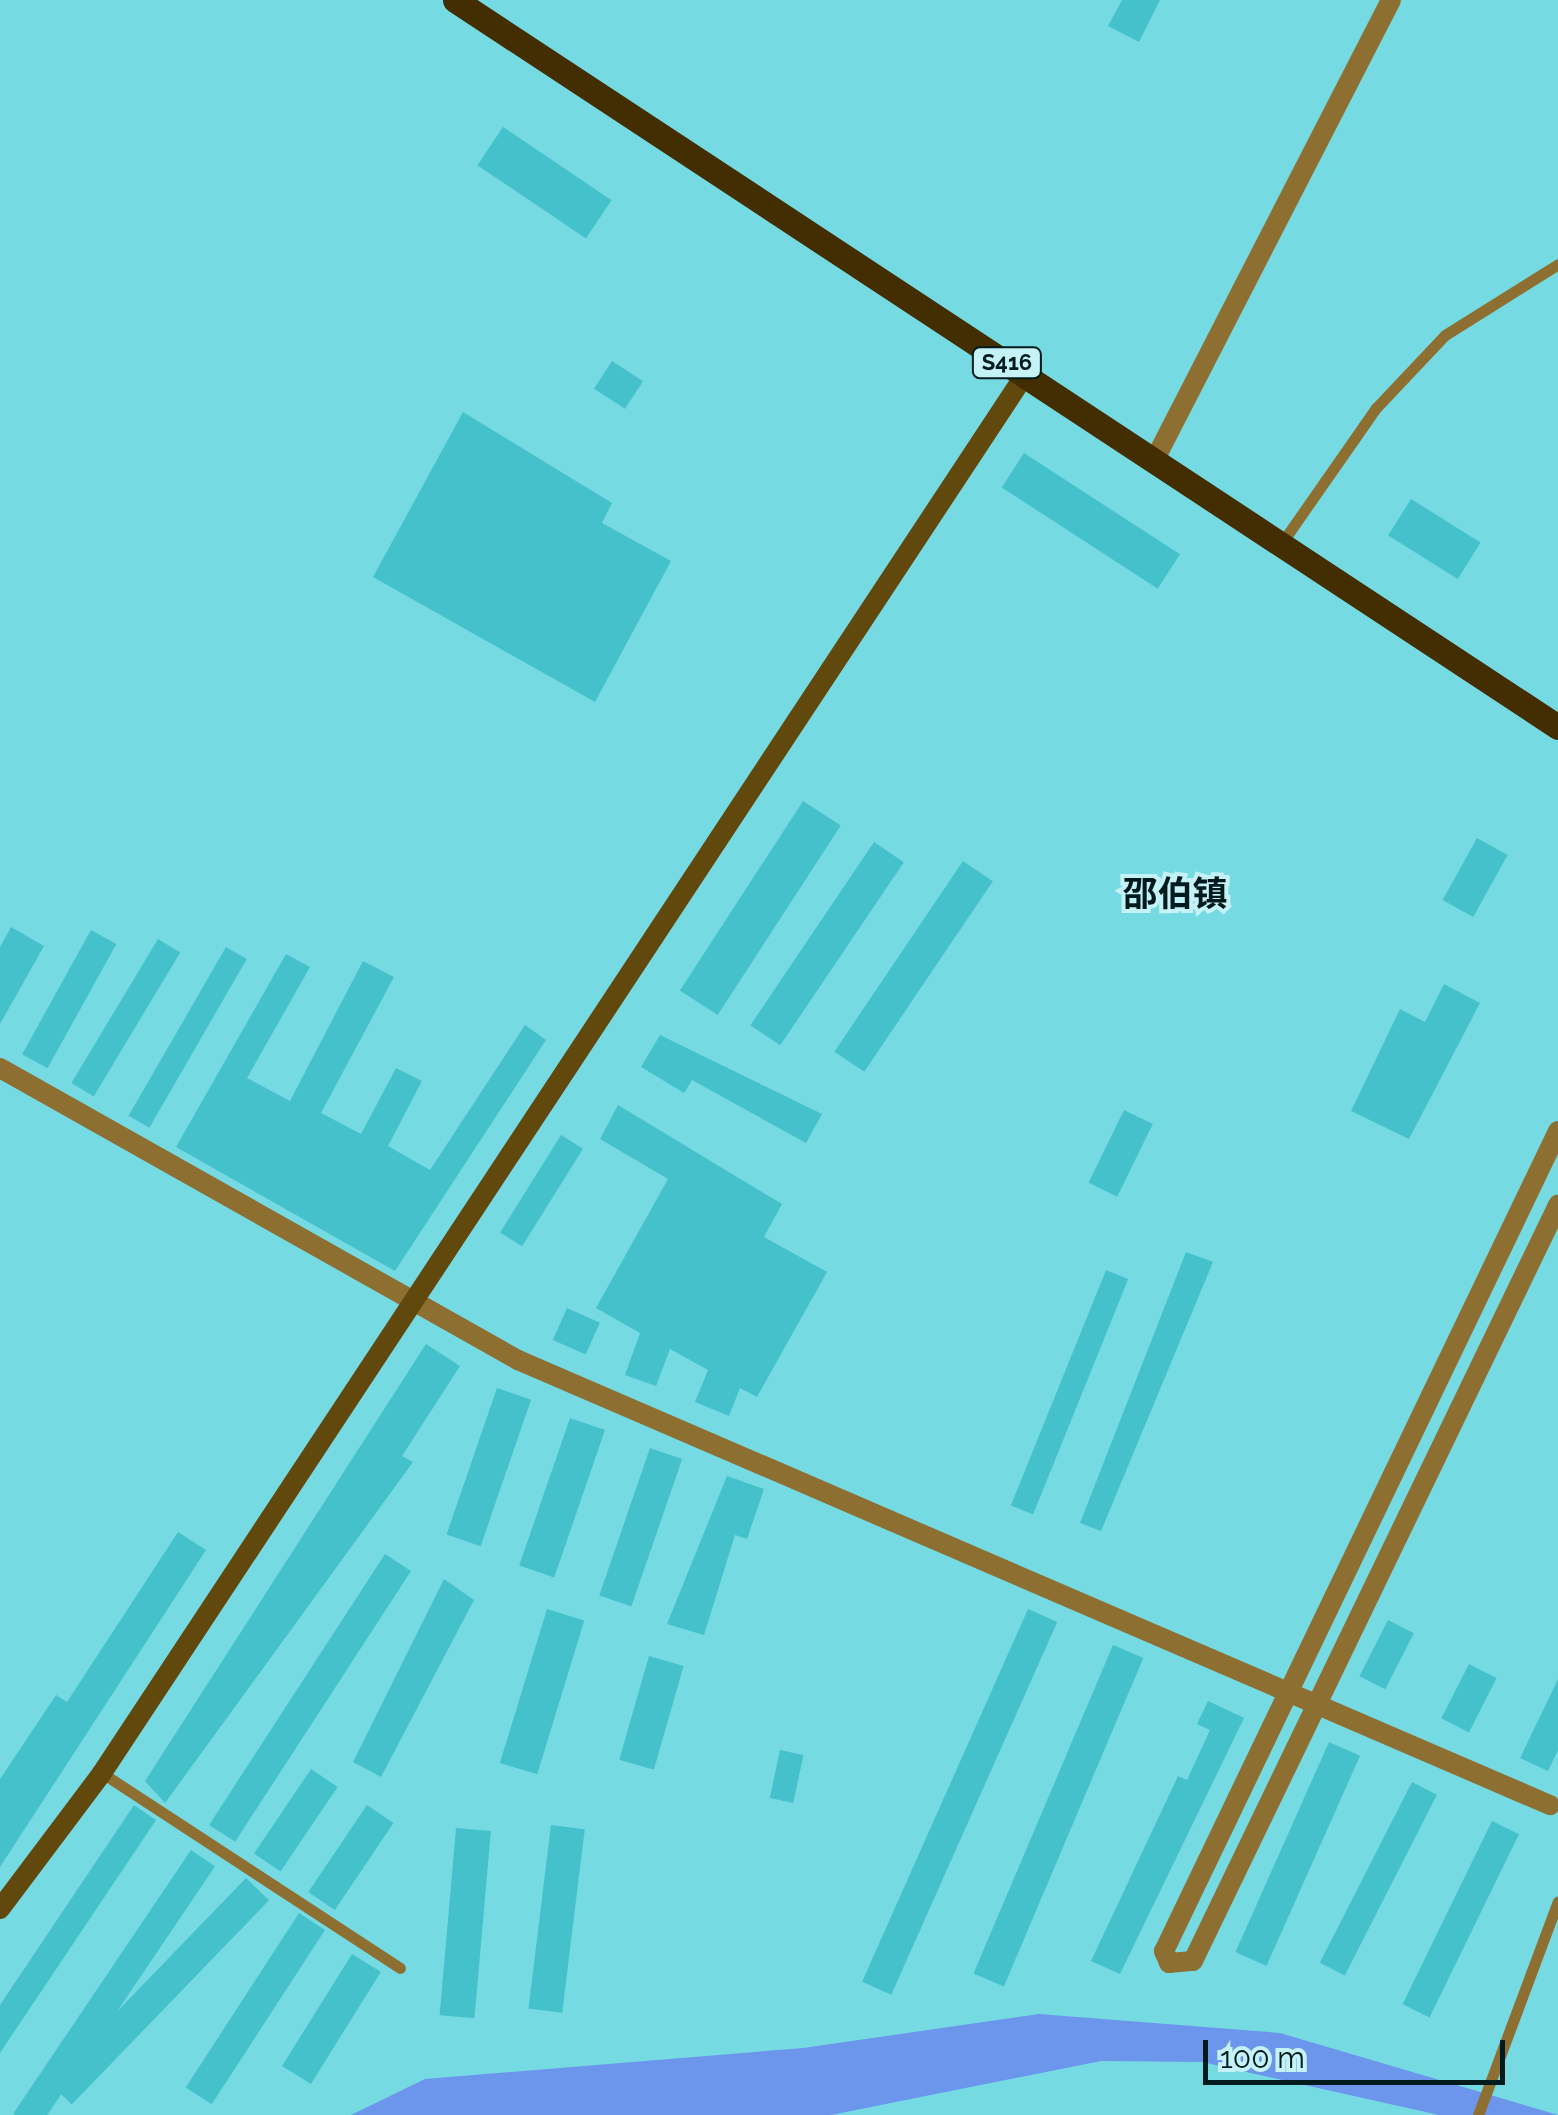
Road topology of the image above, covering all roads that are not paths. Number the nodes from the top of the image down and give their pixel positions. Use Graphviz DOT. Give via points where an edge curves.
graph roads {
  1 [pos="456,0"];
  2 [pos="1391,0"];
  3 [pos="1558,264"];
  4 [pos="1025,376"];
  5 [pos="1154,461"];
  6 [pos="1281,544"];
  7 [pos="1558,727"];
  8 [pos="0,1068"];
  9 [pos="1558,1132"];
  10 [pos="1558,1205"];
  11 [pos="411,1305"];
  12 [pos="1291,1686"];
  13 [pos="1322,1700"];
  14 [pos="102,1773"];
  15 [pos="1550,1805"];
  16 [pos="1558,1901"];
  17 [pos="0,1909"];
  18 [pos="400,1968"];
  19 [pos="1478,2115"];
  1 -- 4 [label="main road, S416"];
  2 -- 5 [label="street"];
  3 -- 6 [label="lane" via="1445,336 1376,408"];
  4 -- 5 [label="main road, S416"];
  4 -- 11 [label="main road"];
  5 -- 6 [label="main road, S416"];
  6 -- 7 [label="main road, S416"];
  8 -- 11 [label="street"];
  9 -- 12 [label="street"];
  10 -- 13 [label="street"];
  11 -- 12 [label="street" via="518,1360"];
  11 -- 14 [label="main road"];
  12 -- 13 [label="street"];
  12 -- 13 [label="street" via="1164,1951 1169,1963 1193,1962"];
  13 -- 15 [label="street"];
  14 -- 17 [label="main road"];
  14 -- 18 [label="lane"];
  16 -- 19 [label="lane"];
}
